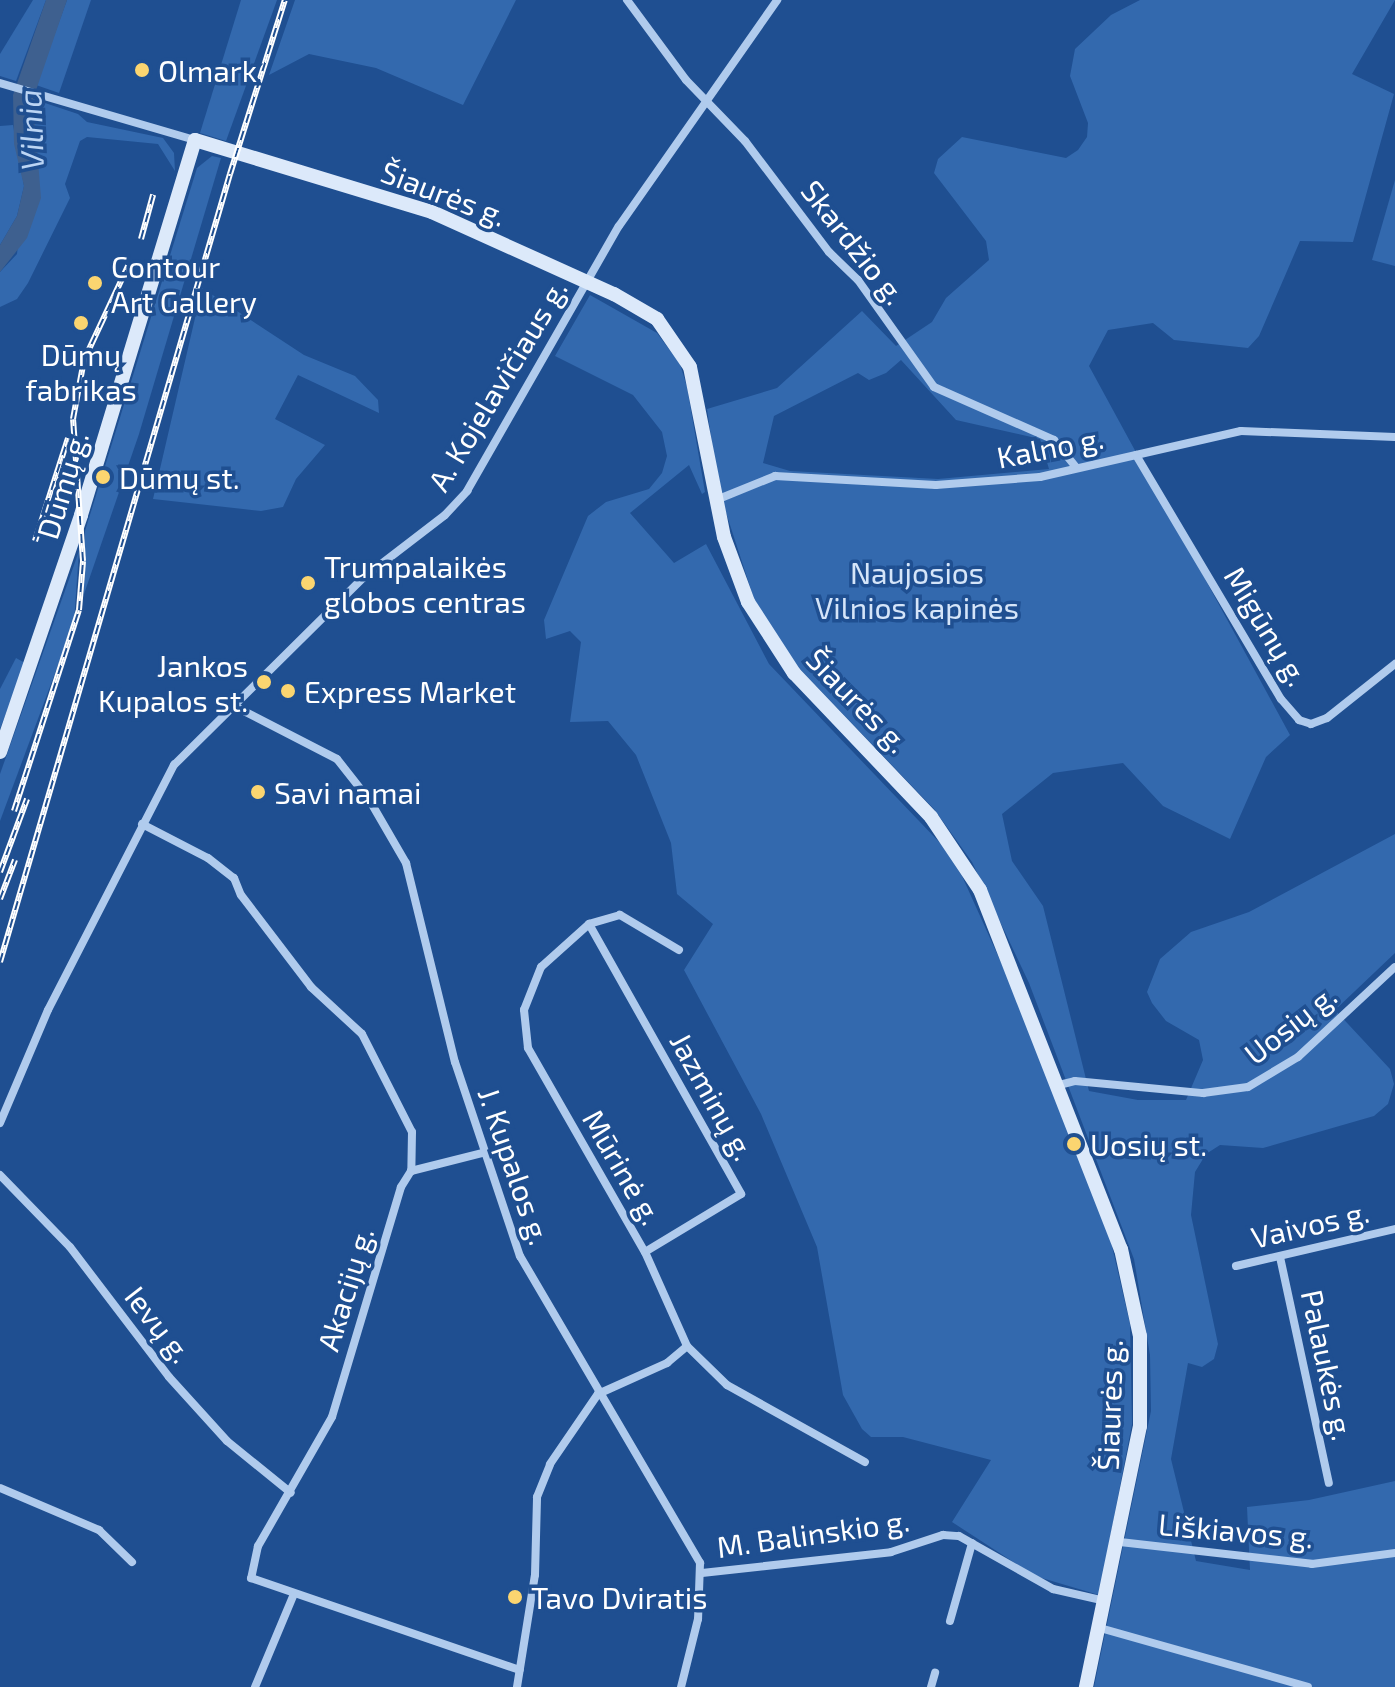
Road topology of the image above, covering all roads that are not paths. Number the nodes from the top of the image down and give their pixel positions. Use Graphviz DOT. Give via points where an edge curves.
graph roads {
  1 [pos="627,0"];
  2 [pos="777,0"];
  3 [pos="0,83"];
  4 [pos="705,102"];
  5 [pos="195,140"];
  6 [pos="588,282"];
  7 [pos="1395,437"];
  8 [pos="1136,455"];
  9 [pos="1076,467"];
  10 [pos="715,500"];
  11 [pos="1395,664"];
  12 [pos="230,704"];
  13 [pos="0,752"];
  14 [pos="142,824"];
  15 [pos="589,924"];
  16 [pos="679,950"];
  17 [pos="1395,967"];
  18 [pos="1059,1085"];
  19 [pos="0,1123"];
  20 [pos="482,1153"];
  21 [pos="411,1171"];
  22 [pos="0,1175"];
  23 [pos="1395,1229"];
  24 [pos="645,1252"];
  25 [pos="1280,1257"];
  26 [pos="1236,1266"];
  27 [pos="687,1346"];
  28 [pos="598,1394"];
  29 [pos="865,1462"];
  30 [pos="1329,1483"];
  31 [pos="0,1488"];
  32 [pos="291,1493"];
  33 [pos="1120,1542"];
  34 [pos="972,1543"];
  35 [pos="1395,1553"];
  36 [pos="132,1562"];
  37 [pos="702,1573"];
  38 [pos="293,1596"];
  39 [pos="1106,1601"];
  40 [pos="950,1621"];
  41 [pos="1100,1628"];
  42 [pos="520,1670"];
  43 [pos="935,1673"];
  44 [pos="255,1687"];
  45 [pos="517,1687"];
  46 [pos="681,1687"];
  47 [pos="931,1687"];
  48 [pos="1086,1687"];
  49 [pos="1308,1687"];
  1 -- 4 [label="street, Skardžio g."];
  2 -- 4 [label="street, A. Kojelavičiaus g."];
  3 -- 5 [label="street, Šiaurės g."];
  4 -- 6 [label="street, A. Kojelavičiaus g."];
  4 -- 9 [label="street, Skardžio g." via="745,141 829,252 858,280 934,387 1038,430 1068,451"];
  5 -- 6 [label="main road, Šiaurės g." via="405,203"];
  5 -- 13 [label="main road, Dūmų g." via="76,529"];
  6 -- 10 [label="main road, Šiaurės g." via="657,319 683,351"];
  6 -- 12 [label="street, A. Kojelavičiaus g." via="456,505 363,578"];
  7 -- 8 [label="street, Kalno g." via="1241,431"];
  8 -- 9 [label="street, Kalno g."];
  8 -- 11 [label="street, Migūnų g." via="1281,699 1299,720 1311,724 1327,718"];
  9 -- 10 [label="street, Kalno g." via="970,485 775,476"];
  10 -- 18 [label="main road, Šiaurės g." via="732,566 775,650 931,817 980,890"];
  12 -- 14 [label="street, A. Kojelavičiaus g." via="174,765"];
  12 -- 20 [label="street, J. Kupalos g." via="337,759 395,840 424,928"];
  14 -- 19 [label="street, A. Kojelavičiaus g." via="48,1010"];
  14 -- 21 [label="street, Akacijų g." via="226,869 311,987 362,1034 409,1118"];
  15 -- 16 [label="street" via="620,915"];
  15 -- 24 [label="street, Mūrinė g." via="541,967 524,1010 524,1026 533,1058"];
  15 -- 24 [label="street, Jazminų g." via="741,1194"];
  17 -- 18 [label="street, Uosių g." via="1298,1057 1248,1087 1203,1093 1075,1081"];
  18 -- 33 [label="main road, Šiaurės g." via="1118,1238 1140,1336 1140,1426"];
  20 -- 21 [label="street"];
  20 -- 28 [label="street, J. Kupalos g." via="533,1284"];
  21 -- 32 [label="street, Akacijų g." via="401,1187 332,1417"];
  22 -- 32 [label="street, Ievų g." via="70,1247 188,1399 251,1463"];
  23 -- 25 [label="street, Vaivos g."];
  24 -- 27 [label="street, Mūrinė g."];
  25 -- 26 [label="street, Vaivos g."];
  25 -- 30 [label="street, Palaukės g."];
  27 -- 28 [label="street" via="667,1363"];
  27 -- 29 [label="street, Mūrinė g." via="727,1385"];
  28 -- 37 [label="street, J. Kupalos g."];
  28 -- 42 [label="street" via="568,1432 537,1497 536,1562"];
  31 -- 36 [label="street" via="99,1530"];
  32 -- 38 [label="street, Akacijų g." via="258,1546 250,1575"];
  33 -- 35 [label="street, Liškiavos g." via="1312,1564"];
  33 -- 39 [label="main road, Šiaurės g."];
  34 -- 37 [label="street, M. Balinskio g." via="943,1535 891,1552"];
  34 -- 39 [label="street, M. Balinskio g." via="1053,1589"];
  34 -- 40 [label="street"];
  37 -- 46 [label="street" via="693,1652"];
  38 -- 42 [label="street, Akacijų g."];
  38 -- 44 [label="street"];
  39 -- 41 [label="main road, Šiaurės g."];
  41 -- 48 [label="main road, Šiaurės g."];
  41 -- 49 [label="street"];
  42 -- 45 [label="street"];
  43 -- 47 [label="street"];
}
